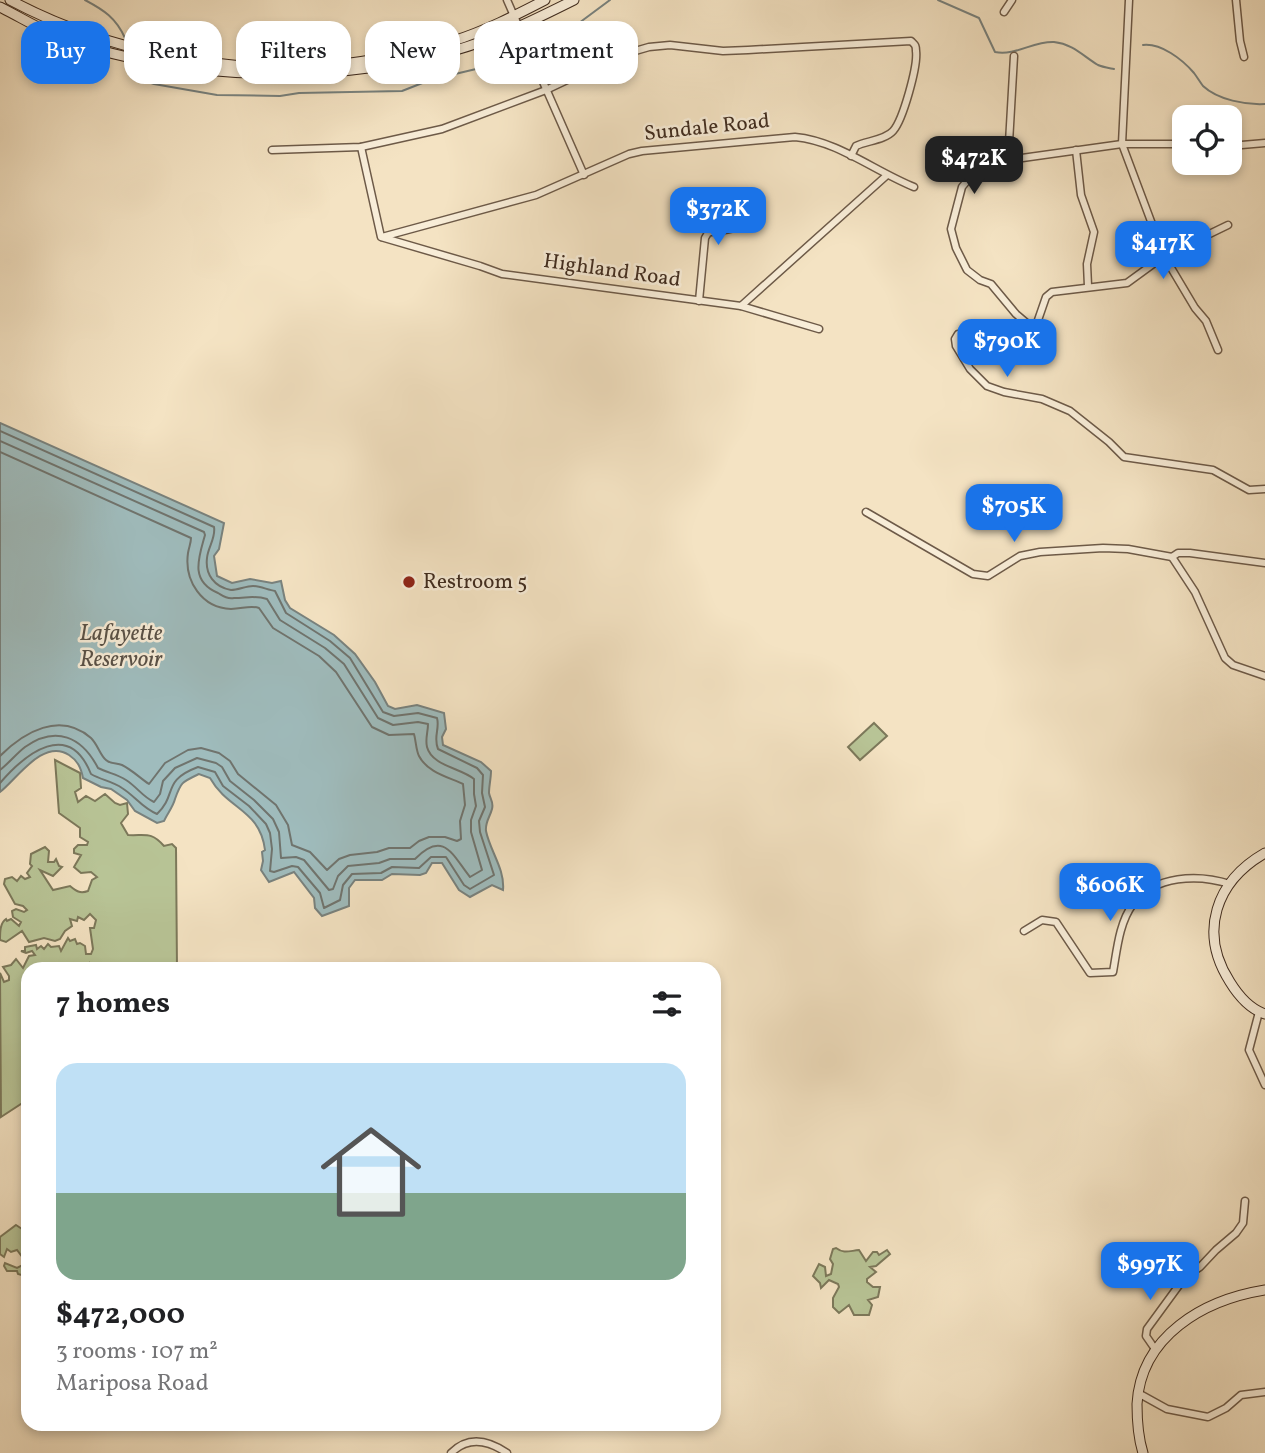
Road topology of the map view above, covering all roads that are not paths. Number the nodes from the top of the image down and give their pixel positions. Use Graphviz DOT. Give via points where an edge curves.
graph roads {
  1 [pos="10,0"];
  2 [pos="507,0"];
  3 [pos="545,0"];
  4 [pos="574,0"];
  5 [pos="1012,0"];
  6 [pos="1129,0"];
  7 [pos="1236,0"];
  8 [pos="0,7"];
  9 [pos="1004,12"];
  10 [pos="514,16"];
  11 [pos="516,21"];
  12 [pos="532,21"];
  13 [pos="474,44"];
  14 [pos="1014,57"];
  15 [pos="1244,57"];
  16 [pos="543,84"];
  17 [pos="546,90"];
  18 [pos="1265,143"];
  19 [pos="1122,144"];
  20 [pos="1172,144"];
  21 [pos="1242,145"];
  22 [pos="361,147"];
  23 [pos="272,150"];
  24 [pos="1076,150"];
  25 [pos="851,156"];
  26 [pos="1008,160"];
  27 [pos="584,175"];
  28 [pos="886,176"];
  29 [pos="914,187"];
  30 [pos="750,215"];
  31 [pos="1228,225"];
  32 [pos="382,237"];
  33 [pos="1164,256"];
  34 [pos="1088,286"];
  35 [pos="699,301"];
  36 [pos="741,306"];
  37 [pos="819,329"];
  38 [pos="1036,331"];
  39 [pos="1218,350"];
  40 [pos="1265,489"];
  41 [pos="866,512"];
  42 [pos="1171,557"];
  43 [pos="1265,563"];
  44 [pos="1265,676"];
  45 [pos="1265,853"];
  46 [pos="1230,884"];
  47 [pos="1024,930"];
  48 [pos="1262,1013"];
  49 [pos="1265,1085"];
  50 [pos="1245,1201"];
  51 [pos="1265,1290"];
  52 [pos="1155,1349"];
  53 [pos="1265,1392"];
  54 [pos="1138,1393"];
  55 [pos="451,1453"];
  56 [pos="507,1453"];
  57 [pos="1143,1453"];
  1 -- 10 [label="main road" via="69,29 118,45 279,68 389,56 453,41"];
  2 -- 10 [label="street"];
  3 -- 10 [label="main road"];
  4 -- 12 [label="main road"];
  5 -- 9 [label="street"];
  6 -- 19 [label="street"];
  7 -- 15 [label="street"];
  8 -- 13 [label="main road" via="67,40 138,59 236,73 281,75 392,66"];
  10 -- 11 [label="street"];
  14 -- 26 [label="street"];
  16 -- 17 [label="street"];
  17 -- 22 [label="street" via="442,129"];
  17 -- 25 [label="street" via="618,56 649,47 736,51 911,41 917,52 914,68 894,130 856,146"];
  17 -- 27 [label="street"];
  18 -- 21 [label="street"];
  19 -- 20 [label="street"];
  19 -- 24 [label="street"];
  19 -- 33 [label="street"];
  22 -- 23 [label="street"];
  22 -- 32 [label="street"];
  24 -- 26 [label="street"];
  24 -- 34 [label="street" via="1081,195 1094,232"];
  25 -- 27 [label="street, Sundale Road" via="821,142 795,137 642,151"];
  25 -- 28 [label="street, Sundale Road"];
  26 -- 38 [label="street" via="981,168 962,187 951,232 967,270 991,284"];
  27 -- 32 [label="street, Sundale Road" via="536,195"];
  28 -- 29 [label="street, Sundale Road"];
  28 -- 36 [label="street"];
  30 -- 35 [label="street" via="738,228 705,237"];
  31 -- 33 [label="street"];
  32 -- 35 [label="street, Highland Road" via="502,274"];
  33 -- 34 [label="street" via="1127,283"];
  33 -- 39 [label="street" via="1206,321"];
  34 -- 38 [label="street" via="1052,292"];
  35 -- 36 [label="street, Highland Road"];
  36 -- 37 [label="street, Highland Road"];
  38 -- 40 [label="street" via="1028,349 1016,355 958,334 956,346 987,386 1070,411 1124,457 1213,470 1249,490"];
  41 -- 42 [label="street" via="973,574 988,576 1020,556 1040,552 1103,548"];
  42 -- 43 [label="street" via="1189,553"];
  42 -- 44 [label="street" via="1195,592 1225,658"];
  45 -- 46 [label="main road" via="1249,862"];
  46 -- 47 [label="street" via="1189,877 1158,884 1133,904 1120,935 1113,972 1090,973 1056,922 1042,920"];
  46 -- 48 [label="main road" via="1215,913 1216,951 1234,988"];
  48 -- 49 [label="street" via="1249,1050"];
  50 -- 52 [label="street" via="1243,1223 1236,1233 1185,1277 1147,1329 1146,1336"];
  51 -- 52 [label="main road" via="1205,1309 1179,1325"];
  52 -- 54 [label="main road"];
  53 -- 54 [label="street" via="1241,1395 1208,1417 1167,1409"];
  54 -- 57 [label="main road" via="1138,1436"];
  55 -- 56 [label="street" via="473,1441 491,1443"];
}
